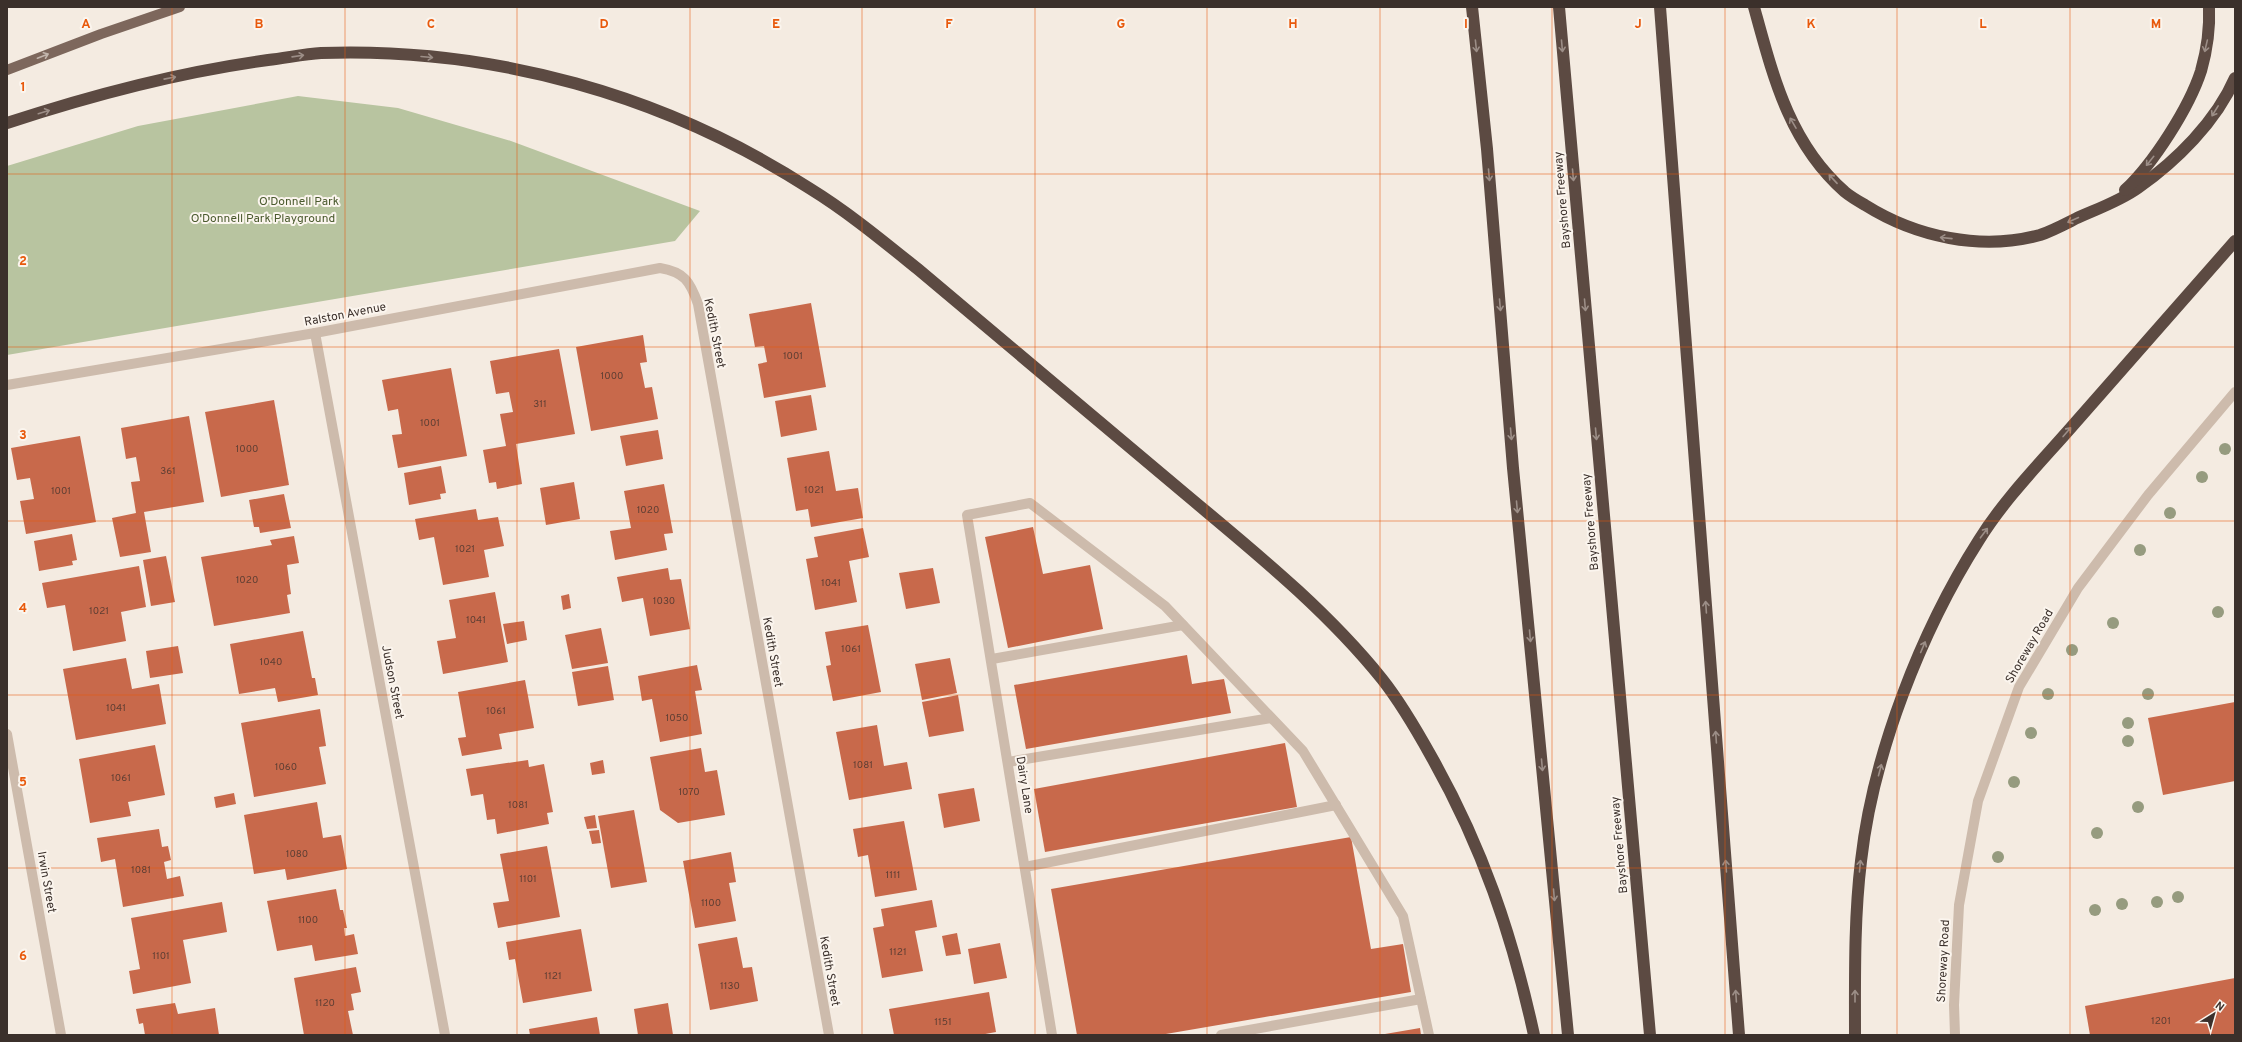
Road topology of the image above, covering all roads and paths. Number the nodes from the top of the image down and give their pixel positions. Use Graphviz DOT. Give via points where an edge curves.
graph roads {
  1 [pos="180,7"];
  2 [pos="1472,7"];
  3 [pos="1558,7"];
  4 [pos="1660,7"];
  5 [pos="1754,7"];
  6 [pos="2209,7"];
  7 [pos="7,70"];
  8 [pos="2235,78"];
  9 [pos="7,123"];
  10 [pos="2108,204"];
  11 [pos="2235,241"];
  12 [pos="684,276"];
  13 [pos="315,333"];
  14 [pos="7,385"];
  15 [pos="2235,392"];
  16 [pos="1183,625"];
  17 [pos="992,659"];
  18 [pos="1272,718"];
  19 [pos="7,734"];
  20 [pos="1008,762"];
  21 [pos="1336,805"];
  22 [pos="1025,867"];
  23 [pos="1422,999"];
  24 [pos="61,1035"];
  25 [pos="445,1035"];
  26 [pos="828,1035"];
  27 [pos="1052,1035"];
  28 [pos="1221,1035"];
  29 [pos="1429,1035"];
  30 [pos="1534,1035"];
  31 [pos="1568,1035"];
  32 [pos="1650,1035"];
  33 [pos="1739,1035"];
  34 [pos="1855,1035"];
  35 [pos="1954,1035"];
  7 -- 1 [label="main road, one-way"];
  2 -- 31 [label="highway, one-way" via="1487,149 1513,468"];
  3 -- 32 [label="highway, Bayshore Freeway, one-way"];
  33 -- 4 [label="highway, one-way"];
  10 -- 5 [label="highway, one-way" via="2040,235 1991,241 1941,237 1886,218 1846,192 1812,157 1787,113 1769,63"];
  6 -- 10 [label="highway, one-way" via="2210,30 2200,71 2182,110 2134,182"];
  8 -- 10 [label="highway, one-way" via="2208,122 2176,156 2137,189"];
  9 -- 30 [label="highway, one-way" via="165,78 242,63 320,53 397,54 476,61 555,77 626,99 694,126 754,155 809,188 864,226 919,270 1259,556 1348,639 1383,680 1414,725 1444,778 1473,838 1496,895 1518,962"];
  34 -- 11 [label="highway, one-way" via="1855,920 1861,859 1870,807 1902,697 1948,593 1980,539 2016,491"];
  12 -- 13 [label="street, Ralston Avenue" via="673,270 660,268"];
  12 -- 26 [label="street, Kedith Street" via="698,304"];
  13 -- 14 [label="street, Ralston Avenue"];
  13 -- 25 [label="street, Judson Street"];
  15 -- 35 [label="street, Shoreway Road" via="2148,495 2078,588 2019,687 1978,801 1959,905"];
  16 -- 17 [label="street"];
  16 -- 17 [label="street, Dairy Lane" via="1164,606 1030,503 967,515"];
  16 -- 18 [label="street"];
  17 -- 20 [label="street, Dairy Lane"];
  18 -- 20 [label="street"];
  18 -- 21 [label="street" via="1303,751"];
  19 -- 24 [label="street, Irwin Street"];
  20 -- 22 [label="street, Dairy Lane"];
  21 -- 22 [label="street"];
  21 -- 23 [label="street" via="1403,916"];
  22 -- 27 [label="street, Dairy Lane"];
  23 -- 28 [label="street"];
  23 -- 29 [label="street"];
}
